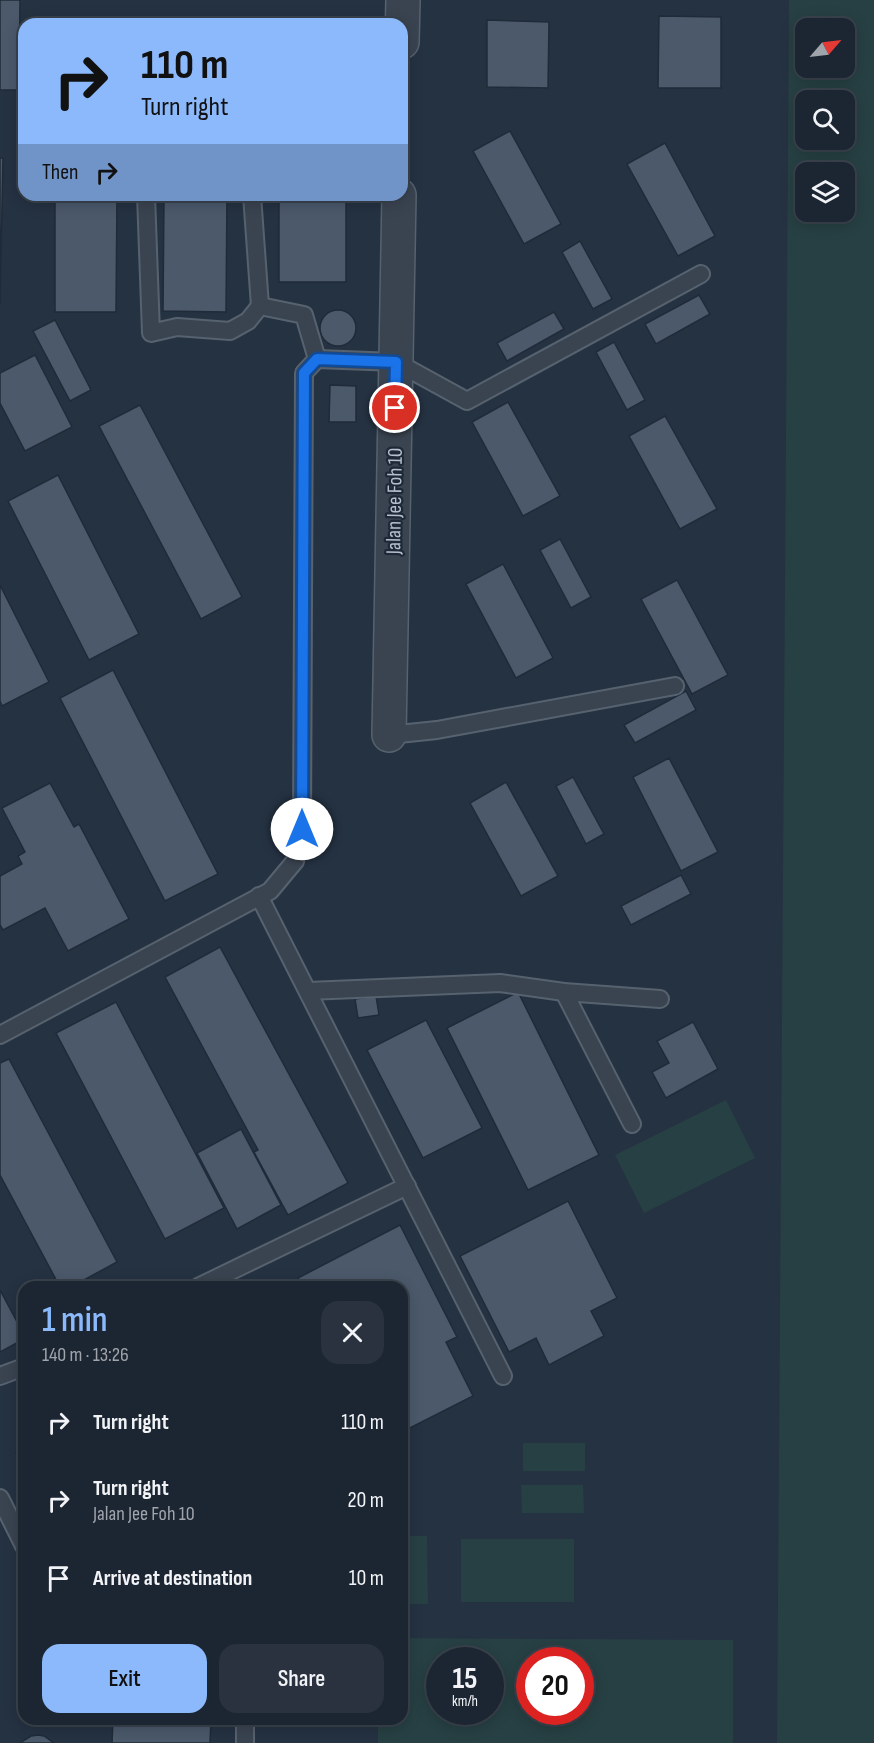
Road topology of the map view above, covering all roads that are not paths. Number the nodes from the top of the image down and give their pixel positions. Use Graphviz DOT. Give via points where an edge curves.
graph roads {
  1 [pos="403,0"];
  2 [pos="403,18"];
  3 [pos="146,201"];
  4 [pos="252,201"];
  5 [pos="399,201"];
  6 [pos="701,274"];
  7 [pos="260,306"];
  8 [pos="317,359"];
  9 [pos="396,362"];
  10 [pos="675,686"];
  11 [pos="389,735"];
  12 [pos="259,896"];
  13 [pos="308,991"];
  14 [pos="564,992"];
  15 [pos="660,999"];
  16 [pos="0,1035"];
  17 [pos="632,1124"];
  18 [pos="407,1186"];
  19 [pos="210,1281"];
  20 [pos="18,1370"];
  21 [pos="503,1376"];
  22 [pos="0,1377"];
  23 [pos="0,1498"];
  24 [pos="18,1534"];
  25 [pos="245,1725"];
  26 [pos="245,1743"];
  1 -- 2 [label="street"];
  3 -- 7 [label="lane" via="151,333 177,327 230,331 248,321"];
  4 -- 7 [label="lane"];
  5 -- 9 [label="street, Jalan Jee Foh 10"];
  6 -- 9 [label="lane" via="467,401"];
  7 -- 8 [label="lane" via="304,315"];
  8 -- 9 [label="lane"];
  8 -- 12 [label="lane" via="304,373 302,829 295,861 270,891"];
  9 -- 11 [label="street, Jalan Jee Foh 10"];
  10 -- 11 [label="lane" via="437,730"];
  12 -- 13 [label="lane"];
  12 -- 16 [label="lane"];
  13 -- 14 [label="lane" via="500,984"];
  13 -- 18 [label="lane"];
  14 -- 15 [label="lane"];
  14 -- 17 [label="lane"];
  18 -- 19 [label="lane"];
  18 -- 21 [label="lane"];
  20 -- 22 [label="lane"];
  23 -- 24 [label="lane"];
  25 -- 26 [label="lane"];
}
